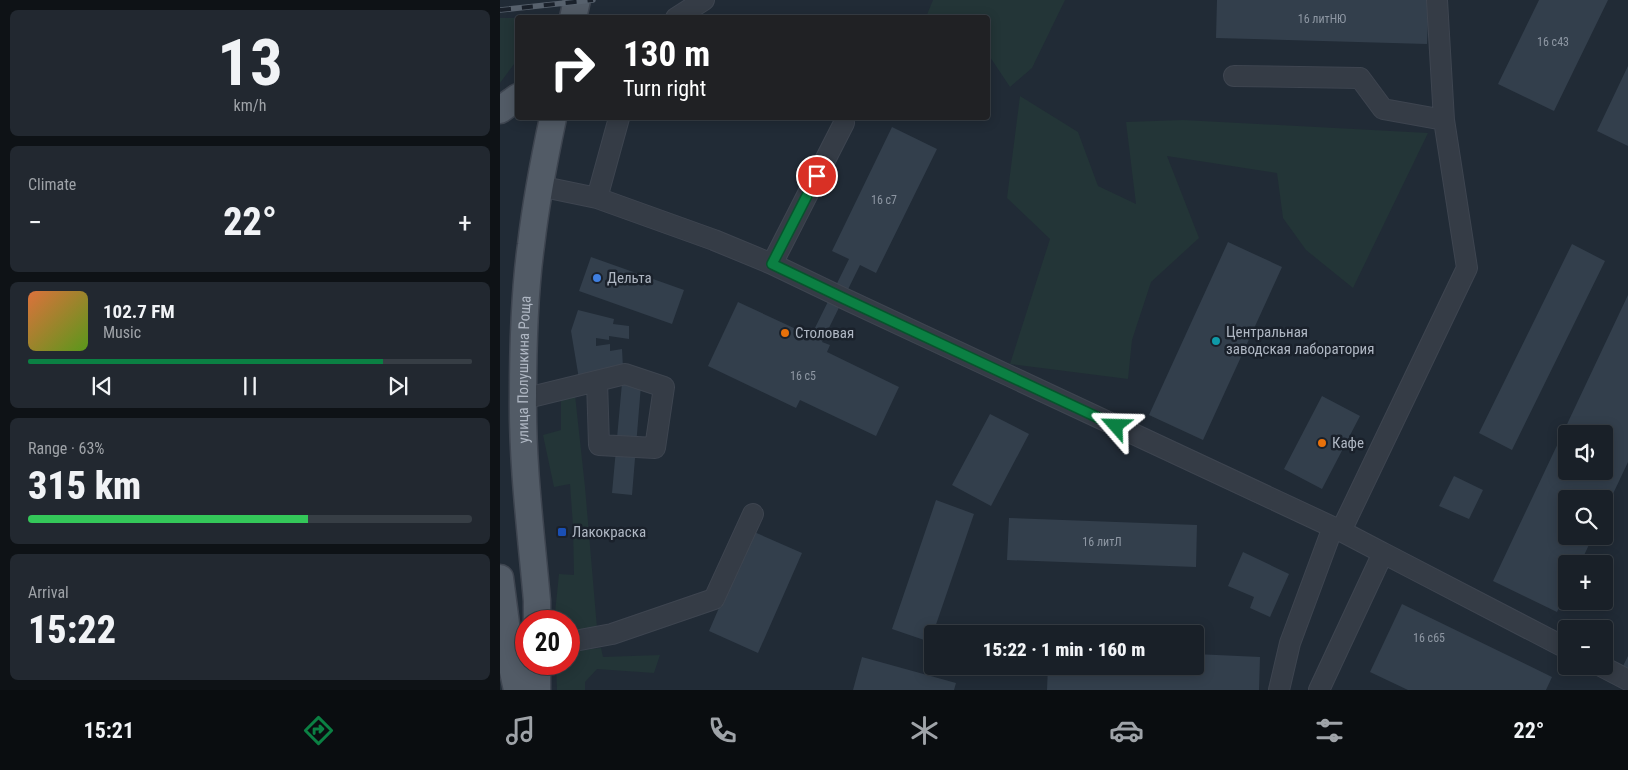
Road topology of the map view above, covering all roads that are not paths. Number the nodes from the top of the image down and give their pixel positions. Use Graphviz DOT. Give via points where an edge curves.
graph roads {
  1 [pos="577,0"];
  2 [pos="704,0"];
  3 [pos="1437,0"];
  4 [pos="573,15"];
  5 [pos="681,15"];
  6 [pos="1234,76"];
  7 [pos="515,99"];
  8 [pos="500,110"];
  9 [pos="553,120"];
  10 [pos="619,120"];
  11 [pos="1444,120"];
  12 [pos="844,122"];
  13 [pos="539,186"];
  14 [pos="597,198"];
  15 [pos="772,264"];
  16 [pos="597,381"];
  17 [pos="522,398"];
  18 [pos="753,514"];
  19 [pos="1337,529"];
  20 [pos="1383,554"];
  21 [pos="500,578"];
  22 [pos="537,610"];
  23 [pos="580,640"];
  24 [pos="1558,644"];
  25 [pos="505,655"];
  26 [pos="1613,672"];
  27 [pos="537,675"];
  28 [pos="1628,680"];
  29 [pos="518,690"];
  30 [pos="537,690"];
  31 [pos="1279,690"];
  32 [pos="1319,690"];
  1 -- 4 [label="main road"];
  2 -- 5 [label="lane"];
  3 -- 11 [label="lane"];
  6 -- 11 [label="lane" via="1360,78 1383,109"];
  7 -- 8 [label="main road"];
  9 -- 13 [label="main road, улица Полушкина Роща"];
  10 -- 14 [label="lane"];
  11 -- 19 [label="lane" via="1467,268"];
  12 -- 15 [label="lane"];
  13 -- 14 [label="lane"];
  13 -- 17 [label="main road, улица Полушкина Роща" via="527,280"];
  14 -- 15 [label="lane"];
  15 -- 19 [label="lane"];
  16 -- 16 [label="lane" via="599,445 655,448 664,387 626,374"];
  16 -- 17 [label="lane"];
  17 -- 22 [label="main road, улица Полушкина Роща"];
  18 -- 23 [label="lane" via="714,599 612,634"];
  19 -- 20 [label="lane"];
  19 -- 31 [label="lane" via="1290,643"];
  20 -- 24 [label="lane"];
  20 -- 32 [label="lane"];
  21 -- 25 [label="main road"];
  25 -- 29 [label="main road"];
  26 -- 28 [label="lane"];
  27 -- 30 [label="main road"];
}
